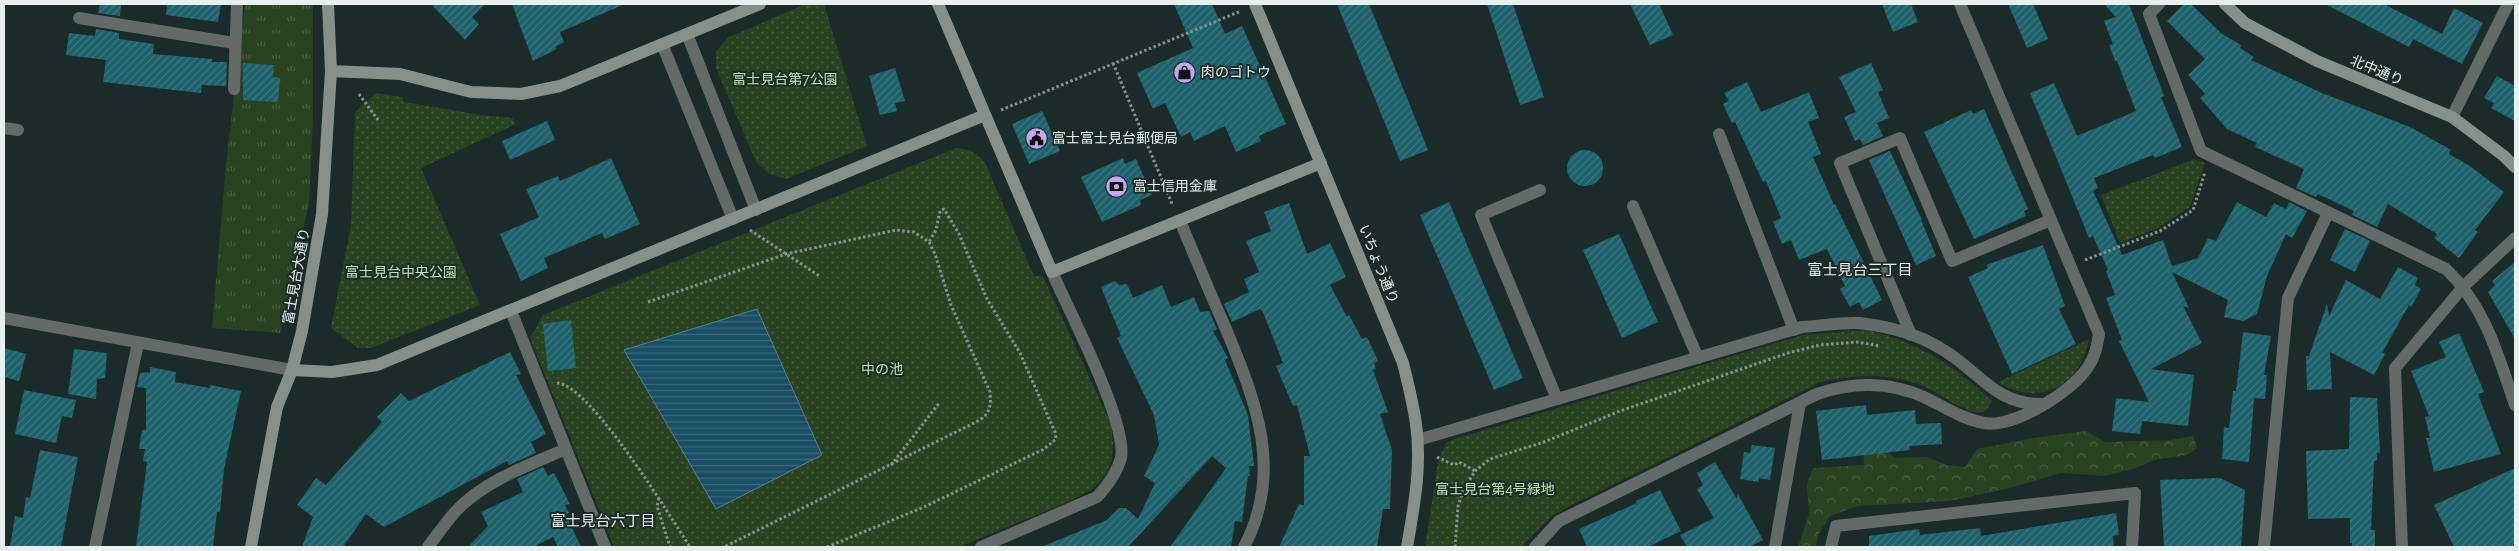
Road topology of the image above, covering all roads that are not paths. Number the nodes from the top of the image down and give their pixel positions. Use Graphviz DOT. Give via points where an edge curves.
graph roads {
  1 [pos="237,4"];
  2 [pos="328,4"];
  3 [pos="758,4"];
  4 [pos="938,4"];
  5 [pos="1255,4"];
  6 [pos="1960,4"];
  7 [pos="2159,4"];
  8 [pos="2225,4"];
  9 [pos="2508,4"];
  10 [pos="79,18"];
  11 [pos="687,34"];
  12 [pos="234,43"];
  13 [pos="662,44"];
  14 [pos="331,71"];
  15 [pos="234,89"];
  16 [pos="985,115"];
  17 [pos="2452,118"];
  18 [pos="4,128"];
  19 [pos="18,130"];
  20 [pos="1719,134"];
  21 [pos="1321,163"];
  22 [pos="2515,167"];
  23 [pos="1540,190"];
  24 [pos="1633,206"];
  25 [pos="756,210"];
  26 [pos="2328,213"];
  27 [pos="733,219"];
  28 [pos="1180,220"];
  29 [pos="2050,220"];
  30 [pos="2515,238"];
  31 [pos="1052,272"];
  32 [pos="2464,286"];
  33 [pos="511,311"];
  34 [pos="4,318"];
  35 [pos="1794,330"];
  36 [pos="1911,335"];
  37 [pos="138,343"];
  38 [pos="1698,358"];
  39 [pos="292,370"];
  40 [pos="1557,399"];
  41 [pos="1800,402"];
  42 [pos="2043,404"];
  43 [pos="2515,405"];
  44 [pos="1418,440"];
  45 [pos="566,448"];
  46 [pos="95,547"];
  47 [pos="251,547"];
  48 [pos="428,547"];
  49 [pos="605,547"];
  50 [pos="980,547"];
  51 [pos="1244,547"];
  52 [pos="1407,547"];
  53 [pos="1535,547"];
  54 [pos="1775,547"];
  55 [pos="1831,547"];
  56 [pos="2132,547"];
  57 [pos="2264,547"];
  58 [pos="2402,547"];
  1 -- 12 [label="street"];
  2 -- 14 [label="street, 富士見台大通り"];
  3 -- 11 [label="street"];
  4 -- 16 [label="street"];
  5 -- 21 [label="street, いちょう通り"];
  6 -- 29 [label="street"];
  7 -- 26 [label="street" via="2148,14 2202,150"];
  8 -- 17 [label="street, 北中通り" via="2245,22 2317,61"];
  9 -- 17 [label="street"];
  10 -- 12 [label="street"];
  11 -- 13 [label="street"];
  11 -- 25 [label="street"];
  12 -- 15 [label="street"];
  13 -- 14 [label="street" via="560,86 521,94 470,92 400,74"];
  13 -- 27 [label="street"];
  14 -- 39 [label="street, 富士見台大通り" via="322,214"];
  16 -- 25 [label="street"];
  16 -- 31 [label="street"];
  17 -- 22 [label="street, 北中通り"];
  18 -- 19 [label="street"];
  20 -- 35 [label="street"];
  21 -- 28 [label="street"];
  21 -- 44 [label="street, いちょう通り" via="1400,356"];
  23 -- 40 [label="street" via="1481,215"];
  24 -- 38 [label="street"];
  25 -- 27 [label="street"];
  26 -- 32 [label="street" via="2446,269"];
  26 -- 57 [label="street" via="2288,298"];
  27 -- 33 [label="street"];
  28 -- 31 [label="street"];
  28 -- 51 [label="street" via="1249,385 1261,428 1265,469 1261,503"];
  29 -- 36 [label="street" via="1952,261 1900,138 1840,162"];
  29 -- 42 [label="street" via="2099,334 2096,352 2079,379 2058,397"];
  30 -- 32 [label="street"];
  31 -- 50 [label="street" via="1117,418 1121,458 1110,482 1097,497"];
  32 -- 43 [label="street" via="2486,324"];
  32 -- 58 [label="street" via="2395,368"];
  33 -- 39 [label="street" via="377,365 332,372"];
  33 -- 45 [label="street"];
  34 -- 37 [label="street"];
  35 -- 36 [label="street" via="1859,323"];
  35 -- 38 [label="street"];
  36 -- 42 [label="street" via="1940,348 2004,397 2024,404"];
  37 -- 39 [label="street"];
  37 -- 46 [label="street"];
  38 -- 40 [label="street"];
  39 -- 47 [label="street, 富士見台大通り" via="277,407"];
  40 -- 44 [label="street"];
  41 -- 42 [label="street" via="1837,387 1860,383 1905,390 1958,415 1986,423 2018,418"];
  41 -- 53 [label="street" via="1559,521"];
  41 -- 54 [label="street"];
  44 -- 52 [label="street, いちょう通り" via="1416,496"];
  45 -- 48 [label="street" via="513,472 476,494 457,510"];
  45 -- 49 [label="street"];
  55 -- 56 [label="street" via="1836,526 2135,493"];
}
